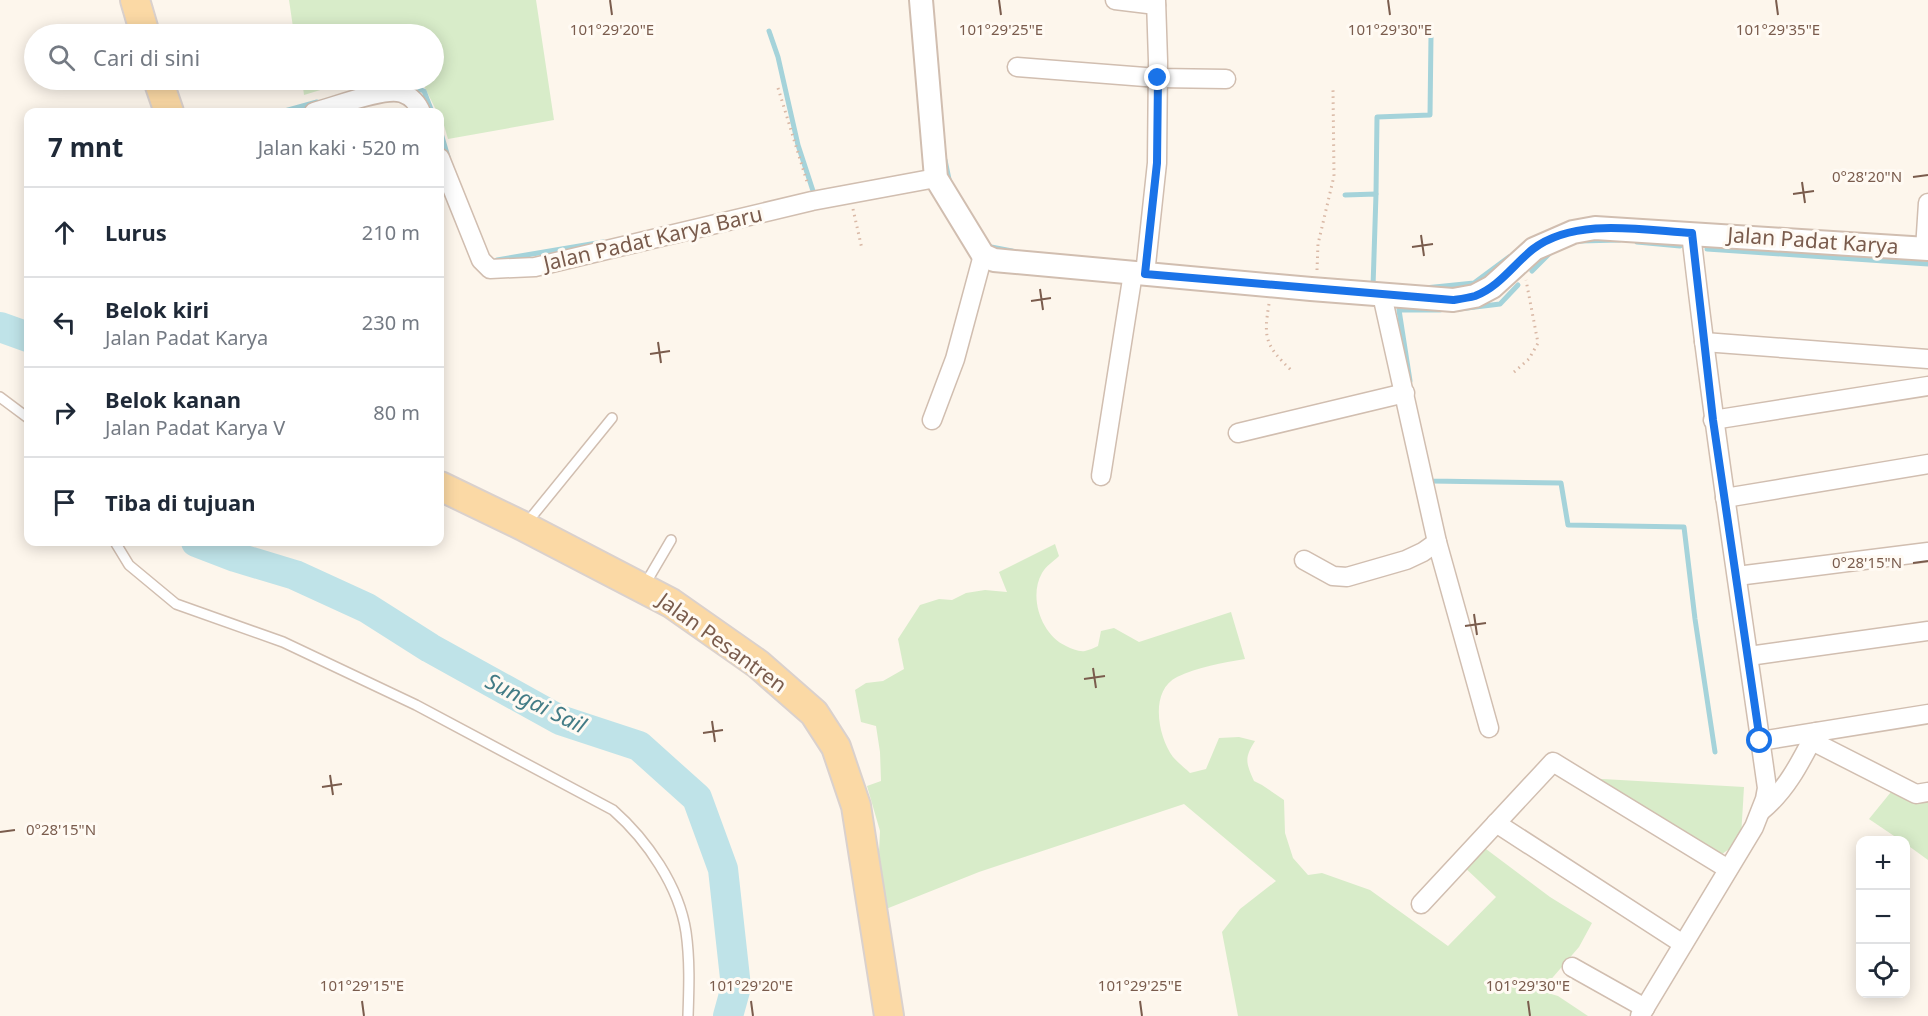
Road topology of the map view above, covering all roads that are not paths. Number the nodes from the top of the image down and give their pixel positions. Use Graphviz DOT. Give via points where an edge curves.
graph roads {
  1 [pos="135,0"];
  2 [pos="921,0"];
  3 [pos="1115,0"];
  4 [pos="1156,2"];
  5 [pos="142,24"];
  6 [pos="1017,67"];
  7 [pos="1158,78"];
  8 [pos="1226,79"];
  9 [pos="161,90"];
  10 [pos="168,108"];
  11 [pos="328,108"];
  12 [pos="419,108"];
  13 [pos="444,168"];
  14 [pos="936,178"];
  15 [pos="1928,203"];
  16 [pos="1692,233"];
  17 [pos="1927,249"];
  18 [pos="983,255"];
  19 [pos="1139,274"];
  20 [pos="1382,295"];
  21 [pos="1704,342"];
  22 [pos="1928,359"];
  23 [pos="1928,386"];
  24 [pos="1405,393"];
  25 [pos="0,397"];
  26 [pos="24,415"];
  27 [pos="612,418"];
  28 [pos="932,420"];
  29 [pos="1713,420"];
  30 [pos="1238,433"];
  31 [pos="1928,464"];
  32 [pos="1101,476"];
  33 [pos="444,488"];
  34 [pos="1725,498"];
  35 [pos="523,526"];
  36 [pos="671,540"];
  37 [pos="1437,542"];
  38 [pos="117,546"];
  39 [pos="1928,552"];
  40 [pos="1304,560"];
  41 [pos="1737,576"];
  42 [pos="643,588"];
  43 [pos="1928,631"];
  44 [pos="1749,656"];
  45 [pos="1928,714"];
  46 [pos="1489,728"];
  47 [pos="1814,736"];
  48 [pos="1760,741"];
  49 [pos="1928,792"];
  50 [pos="1761,811"];
  51 [pos="1496,823"];
  52 [pos="1728,868"];
  53 [pos="1421,904"];
  54 [pos="1683,944"];
  55 [pos="1572,967"];
  56 [pos="1642,1012"];
  57 [pos="688,1016"];
  58 [pos="889,1016"];
  1 -- 5 [label="main road"];
  2 -- 14 [label="street"];
  3 -- 4 [label="street"];
  4 -- 7 [label="street"];
  6 -- 7 [label="street"];
  7 -- 8 [label="street"];
  7 -- 19 [label="street" via="1157,163"];
  9 -- 10 [label="main road"];
  11 -- 12 [label="street" via="380,93 402,93"];
  13 -- 14 [label="street, Jalan Padat Karya Baru" via="481,260 490,269 508,270 535,267 812,201"];
  14 -- 18 [label="street"];
  15 -- 17 [label="street"];
  16 -- 17 [label="street, Jalan Padat Karya"];
  16 -- 20 [label="street, Jalan Padat Karya" via="1595,228 1573,231 1534,249 1492,287 1475,296 1453,300"];
  16 -- 21 [label="street"];
  18 -- 19 [label="street, Jalan Padat Karya" via="994,260"];
  18 -- 28 [label="street" via="955,359"];
  19 -- 20 [label="street, Jalan Padat Karya"];
  19 -- 32 [label="street"];
  20 -- 24 [label="street"];
  21 -- 22 [label="street"];
  21 -- 29 [label="street"];
  23 -- 29 [label="street"];
  24 -- 30 [label="street"];
  24 -- 37 [label="street"];
  25 -- 26 [label="lane"];
  27 -- 35 [label="lane"];
  29 -- 34 [label="street"];
  31 -- 34 [label="street"];
  33 -- 35 [label="main road, Jalan Pesantren"];
  34 -- 41 [label="street"];
  35 -- 42 [label="main road, Jalan Pesantren"];
  36 -- 42 [label="lane"];
  37 -- 40 [label="street" via="1406,560 1347,577 1333,576"];
  37 -- 46 [label="street"];
  38 -- 57 [label="lane" via="129,565 176,604 283,642 416,705 613,810 650,852 679,904 690,975"];
  39 -- 41 [label="street"];
  41 -- 44 [label="street"];
  42 -- 58 [label="main road, Jalan Pesantren" via="758,664 814,713 836,747 848,777 862,835"];
  43 -- 44 [label="street"];
  44 -- 48 [label="street"];
  45 -- 47 [label="street"];
  47 -- 48 [label="street"];
  47 -- 49 [label="street" via="1916,794"];
  47 -- 50 [label="street" via="1784,788"];
  48 -- 50 [label="street" via="1767,788"];
  50 -- 52 [label="street"];
  51 -- 52 [label="street" via="1553,762"];
  51 -- 53 [label="street"];
  51 -- 54 [label="street"];
  52 -- 54 [label="street"];
  54 -- 56 [label="street"];
  55 -- 56 [label="street"];
}
